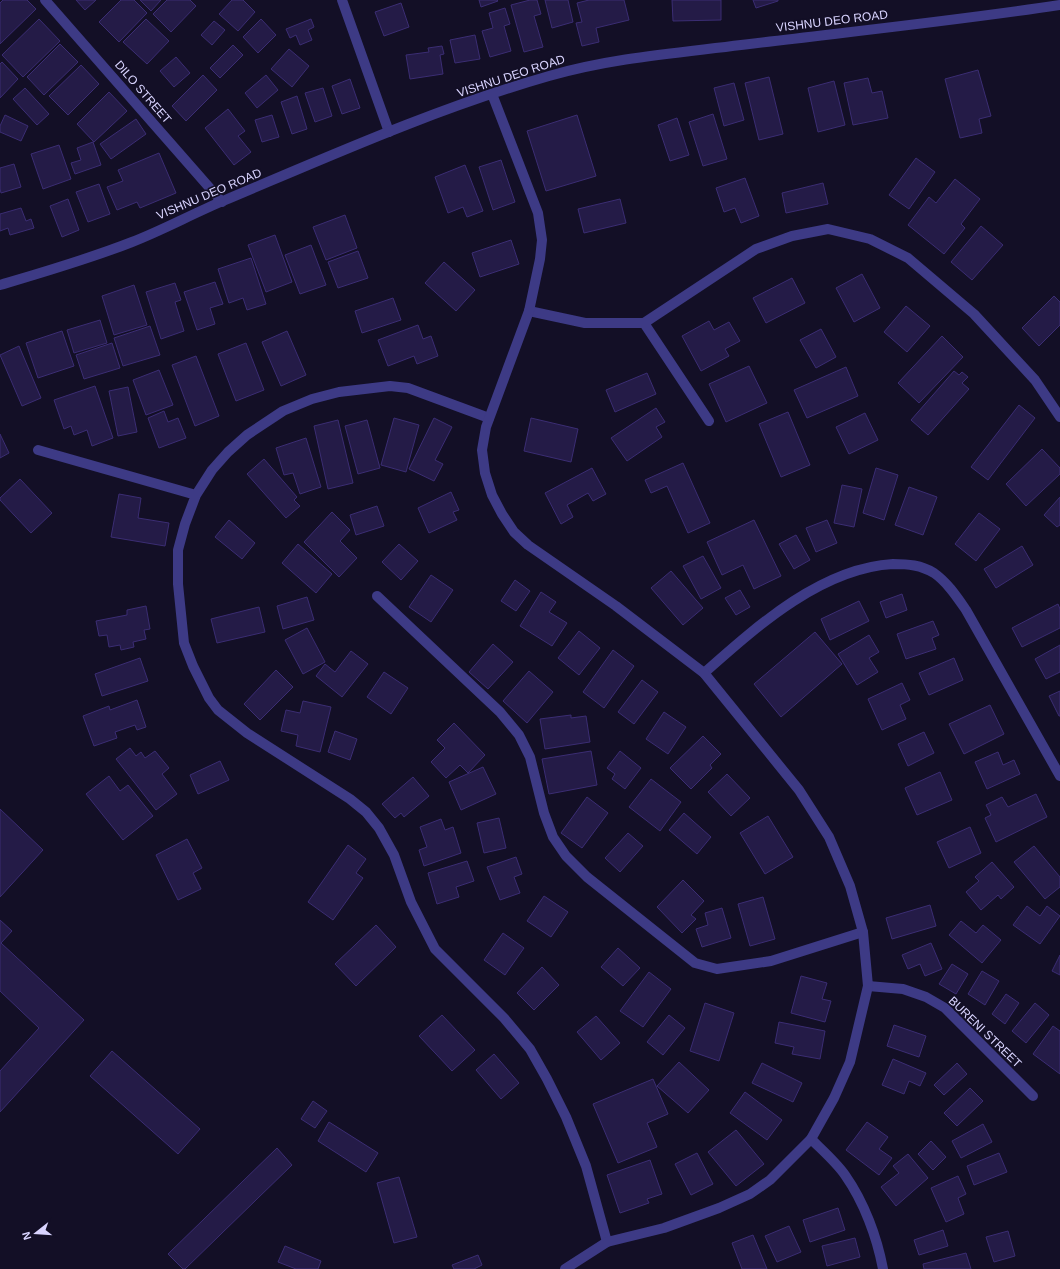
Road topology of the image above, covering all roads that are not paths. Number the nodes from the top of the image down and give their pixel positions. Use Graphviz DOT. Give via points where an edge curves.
graph roads {
  1 [pos="46,0"];
  2 [pos="342,0"];
  3 [pos="1060,5"];
  4 [pos="492,94"];
  5 [pos="389,132"];
  6 [pos="222,202"];
  7 [pos="0,285"];
  8 [pos="529,311"];
  9 [pos="644,323"];
  10 [pos="1060,417"];
  11 [pos="489,418"];
  12 [pos="708,421"];
  13 [pos="38,450"];
  14 [pos="196,495"];
  15 [pos="377,596"];
  16 [pos="704,673"];
  17 [pos="1060,776"];
  18 [pos="863,932"];
  19 [pos="868,986"];
  20 [pos="1033,1096"];
  21 [pos="811,1139"];
  22 [pos="607,1242"];
  23 [pos="565,1269"];
  24 [pos="883,1269"];
  1 -- 6 [label="street, DILO STREET"];
  2 -- 5 [label="street"];
  3 -- 4 [label="street, VISHNU DEO ROAD" via="689,51 575,69"];
  4 -- 5 [label="street, VISHNU DEO ROAD"];
  4 -- 8 [label="street" via="538,213 542,240"];
  5 -- 6 [label="street, VISHNU DEO ROAD"];
  6 -- 7 [label="street, VISHNU DEO ROAD" via="132,242"];
  8 -- 9 [label="street" via="585,323"];
  8 -- 11 [label="street"];
  9 -- 10 [label="street" via="756,249 792,236 828,229 870,239 908,258 974,314 1035,380"];
  9 -- 12 [label="street"];
  11 -- 14 [label="street" via="408,388 390,386 332,393 283,411 247,435 212,470"];
  11 -- 16 [label="street" via="482,450 485,473 492,495 514,532 528,545 616,606"];
  13 -- 14 [label="street"];
  14 -- 22 [label="street" via="178,550 178,584 184,643 209,698 230,721 350,799 366,812 379,828 394,855 411,902 436,949 504,1018 530,1050 547,1079 586,1166"];
  15 -- 18 [label="street" via="500,712 519,735 530,757 544,813 553,837 566,856 587,877 695,964 717,968 771,961"];
  16 -- 17 [label="street" via="747,634 827,581 880,565 916,565 935,573 966,610"];
  16 -- 18 [label="street" via="799,790 829,837 850,886"];
  18 -- 19 [label="street"];
  19 -- 20 [label="street, BURENI STREET" via="903,989 926,997 945,1008"];
  19 -- 21 [label="street" via="850,1062"];
  21 -- 22 [label="street" via="770,1180 750,1194 664,1228"];
  21 -- 24 [label="street" via="845,1174 866,1212"];
  22 -- 23 [label="street"];
}
